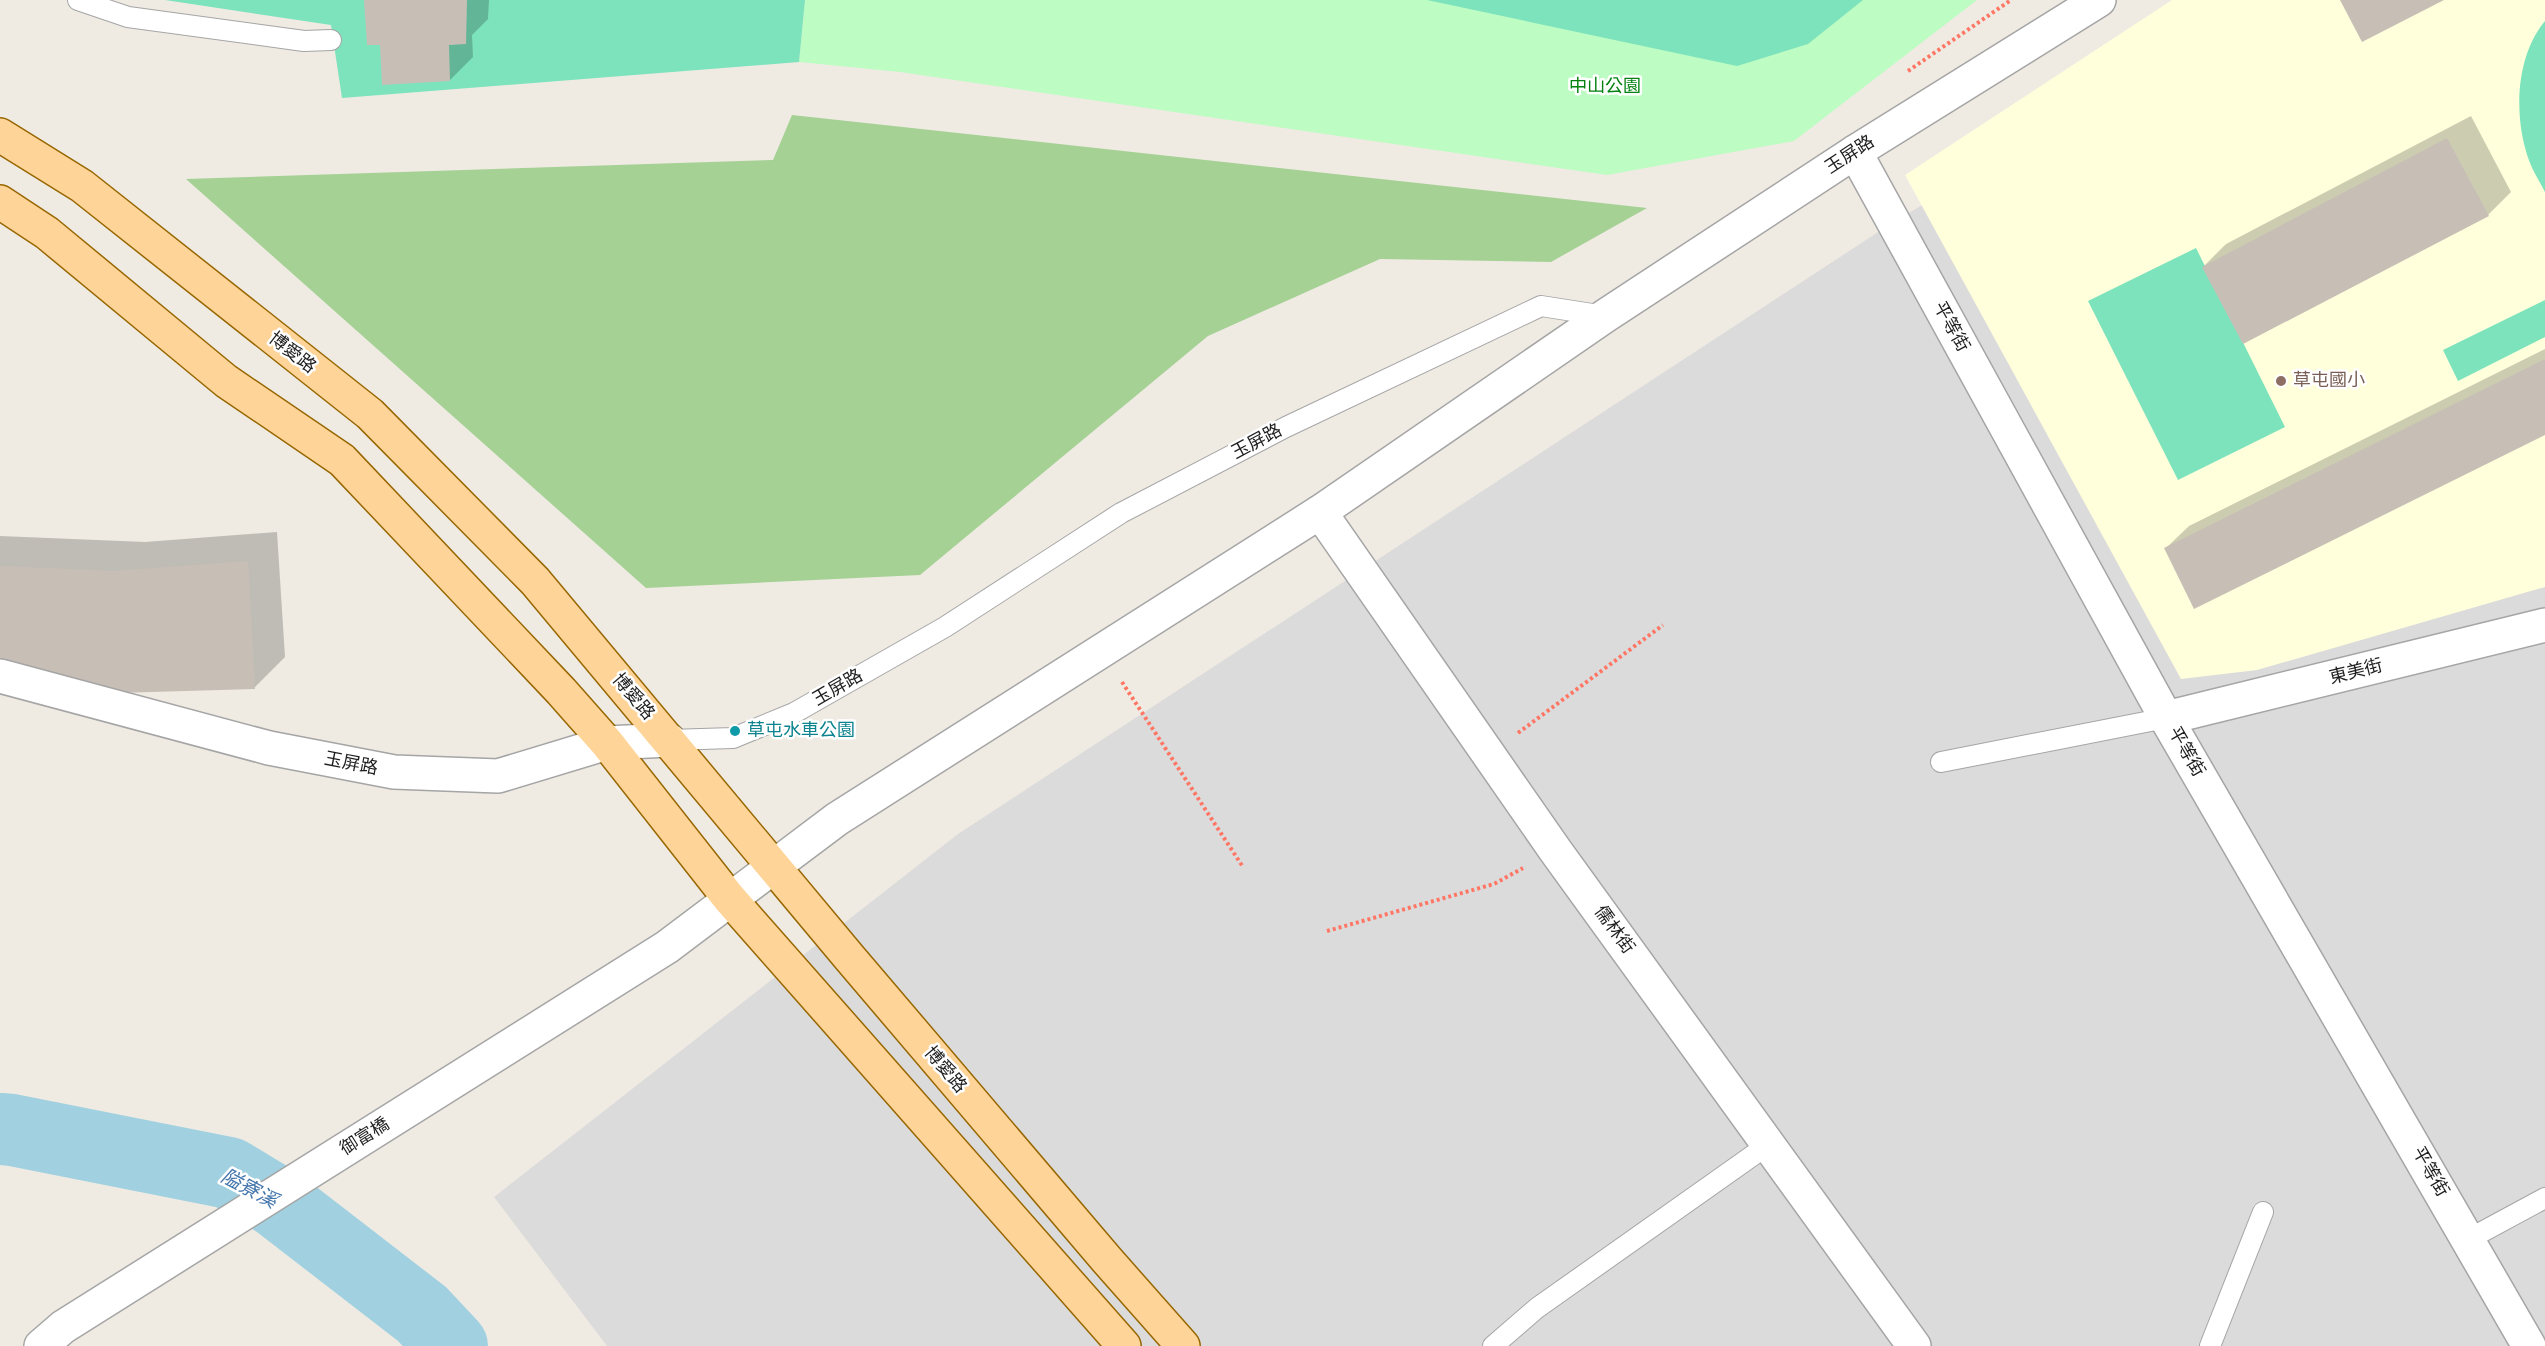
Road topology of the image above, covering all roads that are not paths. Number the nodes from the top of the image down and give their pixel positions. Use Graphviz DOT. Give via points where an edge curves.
graph roads {
  1 [pos="78,0"];
  2 [pos="2099,0"];
  3 [pos="331,40"];
  4 [pos="0,135"];
  5 [pos="1855,152"];
  6 [pos="0,202"];
  7 [pos="1605,316"];
  8 [pos="1320,512"];
  9 [pos="2545,625"];
  10 [pos="0,676"];
  11 [pos="2166,718"];
  12 [pos="669,740"];
  13 [pos="607,743"];
  14 [pos="1941,762"];
  15 [pos="774,867"];
  16 [pos="729,898"];
  17 [pos="667,947"];
  18 [pos="1769,1144"];
  19 [pos="2545,1198"];
  20 [pos="2263,1212"];
  21 [pos="2469,1239"];
  22 [pos="52,1336"];
  23 [pos="1124,1346"];
  24 [pos="1183,1346"];
  25 [pos="1492,1346"];
  26 [pos="1914,1346"];
  27 [pos="2210,1346"];
  28 [pos="2529,1346"];
  1 -- 3 [label="lane" via="128,17 304,41"];
  2 -- 5 [label="street, 玉屏路"];
  4 -- 12 [label="main road, 博愛路" via="82,186 370,414 535,580"];
  5 -- 7 [label="street, 玉屏路"];
  5 -- 11 [label="street, 平等街"];
  6 -- 13 [label="main road" via="47,233 226,381 342,460"];
  7 -- 8 [label="street, 玉屏路"];
  7 -- 12 [label="lane, 玉屏路" via="1541,306 1286,427 1121,513 945,627 794,713 733,738"];
  8 -- 15 [label="street, 玉屏路" via="837,819"];
  8 -- 18 [label="street, 儒林街" via="1555,850"];
  9 -- 11 [label="street, 東美街"];
  10 -- 13 [label="street, 玉屏路" via="269,748 394,772 498,776"];
  11 -- 14 [label="lane"];
  11 -- 21 [label="street, 平等街"];
  12 -- 13 [label="street, 玉屏路"];
  12 -- 15 [label="main road, 博愛路"];
  13 -- 16 [label="main road"];
  15 -- 16 [label="street, 玉屏路"];
  15 -- 24 [label="main road, 博愛路"];
  16 -- 17 [label="street, 玉屏路"];
  16 -- 23 [label="main road"];
  17 -- 22 [label="street, 御富橋"];
  18 -- 25 [label="lane" via="1538,1308"];
  18 -- 26 [label="street, 儒林街"];
  19 -- 21 [label="lane"];
  20 -- 27 [label="lane"];
  21 -- 28 [label="street, 平等街"];
}
